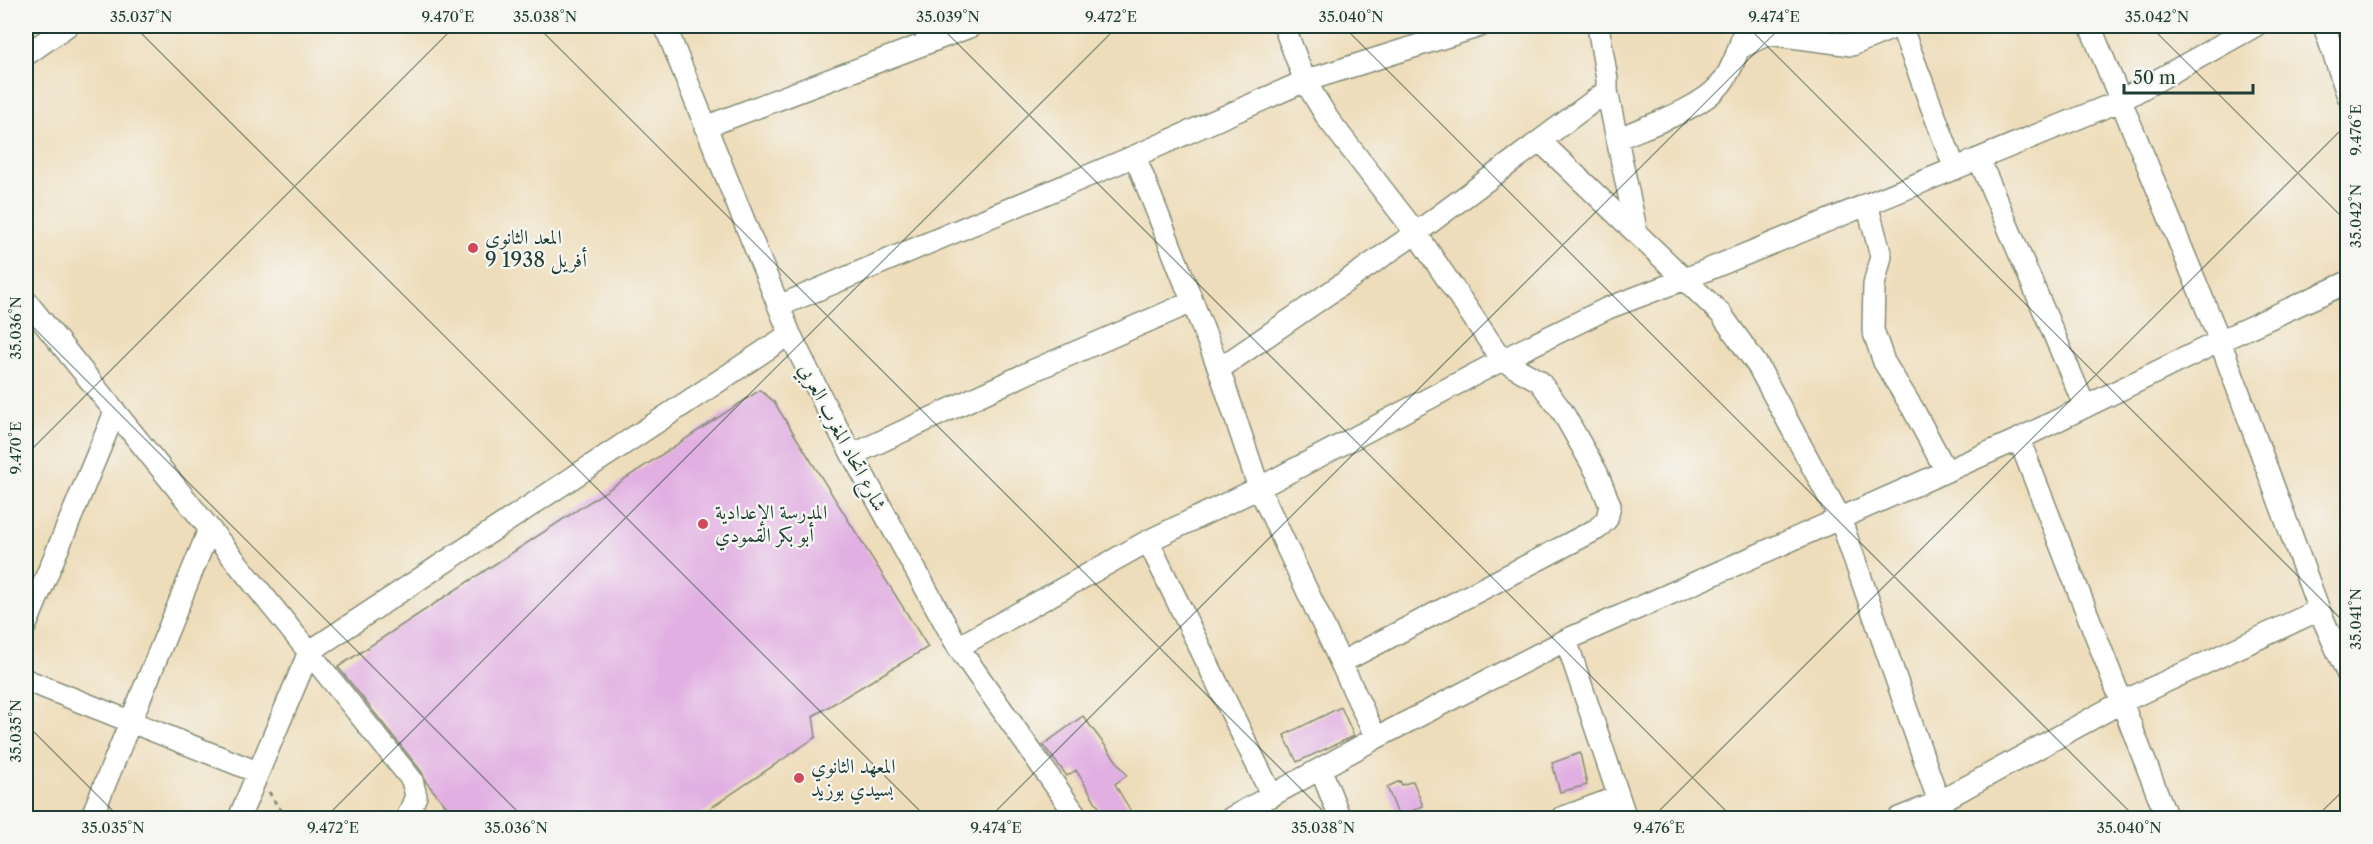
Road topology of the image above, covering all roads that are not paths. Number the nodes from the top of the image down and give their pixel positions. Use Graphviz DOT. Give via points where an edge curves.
graph roads {
  1 [pos="67,26"];
  2 [pos="664,26"];
  3 [pos="972,26"];
  4 [pos="1284,26"];
  5 [pos="1480,26"];
  6 [pos="1598,26"];
  7 [pos="1745,26"];
  8 [pos="1899,26"];
  9 [pos="2090,26"];
  10 [pos="2255,26"];
  11 [pos="2324,26"];
  12 [pos="926,34"];
  13 [pos="1740,48"];
  14 [pos="26,55"];
  15 [pos="1305,81"];
  16 [pos="1606,91"];
  17 [pos="2348,96"];
  18 [pos="2120,101"];
  19 [pos="705,127"];
  20 [pos="1617,139"];
  21 [pos="1540,141"];
  22 [pos="1135,156"];
  23 [pos="1979,159"];
  24 [pos="1955,169"];
  25 [pos="1867,204"];
  26 [pos="1416,232"];
  27 [pos="1637,234"];
  28 [pos="1685,279"];
  29 [pos="2348,282"];
  30 [pos="26,301"];
  31 [pos="1192,302"];
  32 [pos="778,306"];
  33 [pos="790,334"];
  34 [pos="2220,340"];
  35 [pos="1502,360"];
  36 [pos="1219,369"];
  37 [pos="2085,407"];
  38 [pos="115,412"];
  39 [pos="2019,439"];
  40 [pos="852,455"];
  41 [pos="1946,471"];
  42 [pos="1259,488"];
  43 [pos="1840,518"];
  44 [pos="209,530"];
  45 [pos="1149,541"];
  46 [pos="2319,610"];
  47 [pos="26,625"];
  48 [pos="1566,640"];
  49 [pos="958,647"];
  50 [pos="309,652"];
  51 [pos="1342,662"];
  52 [pos="2348,675"];
  53 [pos="26,680"];
  54 [pos="2122,702"];
  55 [pos="131,723"];
  56 [pos="1376,738"];
  57 [pos="1321,770"];
  58 [pos="257,772"];
  59 [pos="1272,796"];
  60 [pos="1618,796"];
  61 [pos="1939,802"];
  62 [pos="91,819"];
  63 [pos="238,819"];
  64 [pos="407,819"];
  65 [pos="1078,819"];
  66 [pos="1231,819"];
  67 [pos="1340,819"];
  68 [pos="1561,819"];
  69 [pos="1626,819"];
  70 [pos="1899,819"];
  71 [pos="2167,819"];
  1 -- 14 [label="street"];
  2 -- 19 [label="street, شارع اتحاد المغرب العربي"];
  3 -- 12 [label="street"];
  4 -- 15 [label="street"];
  5 -- 15 [label="street"];
  6 -- 16 [label="street"];
  7 -- 13 [label="street"];
  8 -- 13 [label="street" via="1852,45 1768,34"];
  8 -- 24 [label="street"];
  9 -- 18 [label="street"];
  10 -- 18 [label="street"];
  11 -- 17 [label="street"];
  12 -- 19 [label="street"];
  13 -- 20 [label="street" via="1720,85 1692,106"];
  15 -- 22 [label="street"];
  15 -- 26 [label="street" via="1328,119"];
  16 -- 20 [label="street"];
  16 -- 21 [label="street"];
  18 -- 23 [label="street"];
  18 -- 34 [label="street"];
  19 -- 32 [label="street, شارع اتحاد المغرب العربي"];
  20 -- 27 [label="street"];
  21 -- 26 [label="street"];
  21 -- 27 [label="street"];
  22 -- 31 [label="street"];
  22 -- 32 [label="street"];
  23 -- 24 [label="street"];
  23 -- 37 [label="street"];
  24 -- 25 [label="street"];
  25 -- 28 [label="street"];
  25 -- 41 [label="street" via="1881,256 1874,285 1873,330 1884,362"];
  26 -- 35 [label="street"];
  26 -- 36 [label="street"];
  27 -- 28 [label="street"];
  28 -- 35 [label="street" via="1608,308"];
  28 -- 43 [label="street" via="1721,314 1758,366"];
  29 -- 34 [label="street"];
  30 -- 38 [label="street"];
  31 -- 36 [label="street"];
  31 -- 40 [label="street"];
  32 -- 33 [label="street, شارع اتحاد المغرب العربي"];
  33 -- 40 [label="street, شارع اتحاد المغرب العربي"];
  33 -- 50 [label="street"];
  34 -- 37 [label="street"];
  34 -- 46 [label="street"];
  35 -- 42 [label="street"];
  35 -- 51 [label="street" via="1539,381 1562,411 1597,473 1610,505 1607,519 1589,534"];
  36 -- 42 [label="street"];
  37 -- 39 [label="street"];
  38 -- 44 [label="street"];
  38 -- 47 [label="street"];
  39 -- 41 [label="street"];
  39 -- 54 [label="street"];
  40 -- 49 [label="street, شارع اتحاد المغرب العربي"];
  41 -- 43 [label="street"];
  42 -- 45 [label="street"];
  42 -- 51 [label="street"];
  43 -- 48 [label="street"];
  43 -- 61 [label="street"];
  44 -- 50 [label="street"];
  44 -- 55 [label="street"];
  45 -- 49 [label="street"];
  45 -- 59 [label="street"];
  46 -- 52 [label="street"];
  46 -- 54 [label="street"];
  48 -- 56 [label="street"];
  48 -- 60 [label="street"];
  49 -- 65 [label="street, شارع اتحاد المغرب العربي"];
  50 -- 58 [label="street"];
  50 -- 64 [label="street" via="412,780 416,796"];
  51 -- 56 [label="street"];
  53 -- 55 [label="street"];
  54 -- 61 [label="street"];
  54 -- 71 [label="street"];
  55 -- 58 [label="street"];
  55 -- 62 [label="street"];
  56 -- 57 [label="street"];
  57 -- 59 [label="street"];
  57 -- 67 [label="street"];
  58 -- 63 [label="street"];
  59 -- 66 [label="street"];
  60 -- 68 [label="street"];
  60 -- 69 [label="street"];
  61 -- 70 [label="street"];
}
